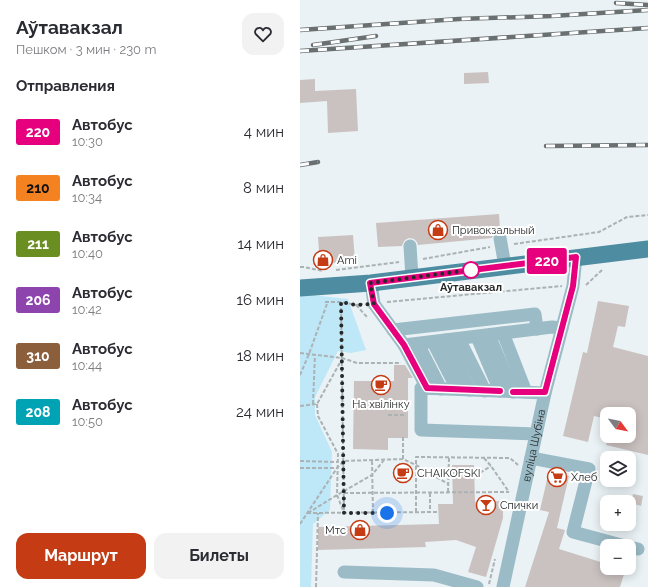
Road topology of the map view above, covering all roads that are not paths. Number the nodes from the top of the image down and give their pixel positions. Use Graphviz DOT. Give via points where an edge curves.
graph roads {
  1 [pos="501,241"];
  2 [pos="410,246"];
  3 [pos="648,249"];
  4 [pos="576,257"];
  5 [pos="506,266"];
  6 [pos="412,269"];
  7 [pos="370,283"];
  8 [pos="300,288"];
  9 [pos="562,328"];
  10 [pos="537,329"];
  11 [pos="393,330"];
  12 [pos="503,334"];
  13 [pos="483,336"];
  14 [pos="459,339"];
  15 [pos="439,341"];
  16 [pos="418,344"];
  17 [pos="404,345"];
  18 [pos="427,388"];
  19 [pos="441,389"];
  20 [pos="457,389"];
  21 [pos="470,390"];
  22 [pos="484,391"];
  23 [pos="500,391"];
  24 [pos="513,392"];
  25 [pos="526,392"];
  26 [pos="545,392"];
  27 [pos="536,434"];
  28 [pos="531,458"];
  29 [pos="601,539"];
  30 [pos="344,572"];
  31 [pos="477,587"];
  32 [pos="503,587"];
  1 -- 5 [label="street"];
  2 -- 6 [label="street"];
  3 -- 4 [label="main road"];
  4 -- 5 [label="main road"];
  4 -- 9 [label="street, вуліца Шубіна" via="573,286"];
  5 -- 6 [label="main road"];
  6 -- 7 [label="main road"];
  7 -- 8 [label="main road"];
  7 -- 11 [label="street" via="374,304"];
  9 -- 10 [label="street"];
  9 -- 26 [label="street, вуліца Шубіна"];
  10 -- 11 [label="street" via="536,314"];
  10 -- 12 [label="street"];
  11 -- 17 [label="street"];
  12 -- 13 [label="street"];
  12 -- 25 [label="street"];
  13 -- 14 [label="street"];
  13 -- 23 [label="street"];
  13 -- 24 [label="street"];
  14 -- 15 [label="street"];
  14 -- 22 [label="street"];
  15 -- 16 [label="street"];
  15 -- 20 [label="street"];
  15 -- 21 [label="street"];
  16 -- 17 [label="street"];
  16 -- 19 [label="street"];
  17 -- 18 [label="street"];
  18 -- 19 [label="street"];
  18 -- 27 [label="street" via="421,388 421,430"];
  19 -- 20 [label="street"];
  20 -- 21 [label="street"];
  21 -- 22 [label="street"];
  22 -- 23 [label="street"];
  23 -- 24 [label="street"];
  24 -- 25 [label="street"];
  25 -- 26 [label="street"];
  26 -- 27 [label="street, вуліца Шубіна"];
  27 -- 28 [label="street, вуліца Шубіна"];
  28 -- 29 [label="street" via="590,469 574,532"];
  28 -- 32 [label="street, вуліца Шубіна"];
  30 -- 31 [label="street" via="434,574"];
}
